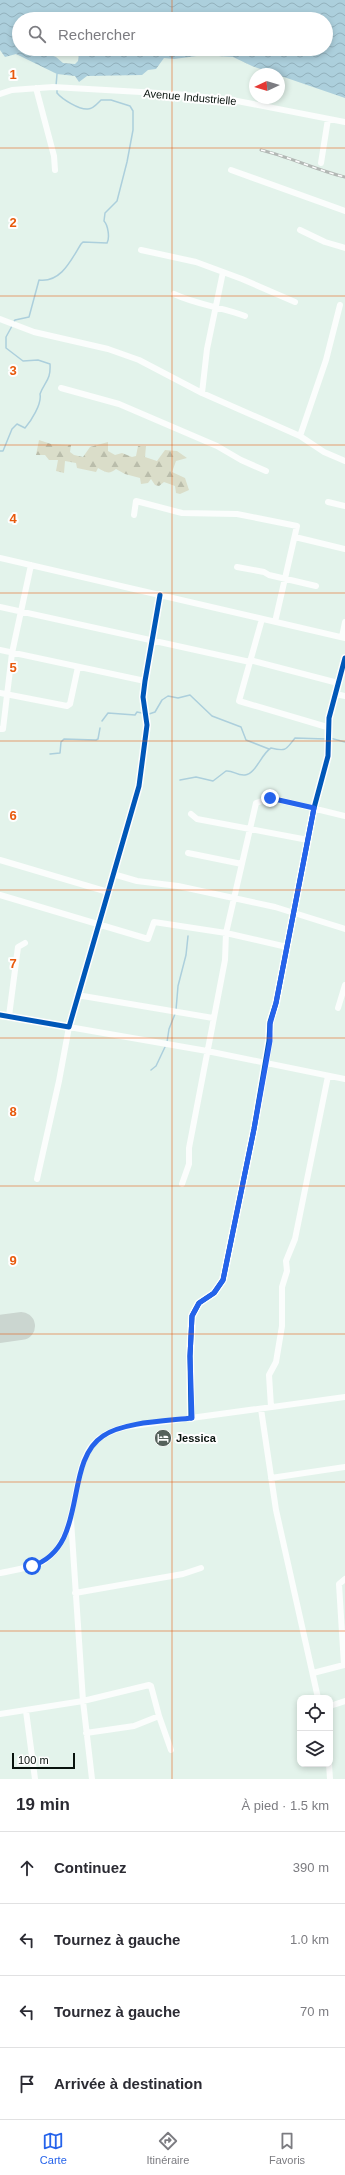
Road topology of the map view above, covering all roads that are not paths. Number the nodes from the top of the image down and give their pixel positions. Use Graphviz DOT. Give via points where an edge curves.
graph roads {
  1 [pos="36,88"];
  2 [pos="0,94"];
  3 [pos="328,119"];
  4 [pos="345,122"];
  5 [pos="320,163"];
  6 [pos="55,170"];
  7 [pos="231,170"];
  8 [pos="345,211"];
  9 [pos="300,230"];
  10 [pos="345,248"];
  11 [pos="141,250"];
  12 [pos="223,272"];
  13 [pos="174,294"];
  14 [pos="295,302"];
  15 [pos="340,305"];
  16 [pos="215,308"];
  17 [pos="245,316"];
  18 [pos="0,319"];
  19 [pos="60,388"];
  20 [pos="202,393"];
  21 [pos="300,436"];
  22 [pos="345,461"];
  23 [pos="266,470"];
  24 [pos="328,502"];
  25 [pos="345,506"];
  26 [pos="134,515"];
  27 [pos="295,537"];
  28 [pos="345,549"];
  29 [pos="0,558"];
  30 [pos="31,565"];
  31 [pos="237,567"];
  32 [pos="285,579"];
  33 [pos="316,586"];
  34 [pos="160,595"];
  35 [pos="0,607"];
  36 [pos="21,612"];
  37 [pos="262,619"];
  38 [pos="275,622"];
  39 [pos="345,622"];
  40 [pos="343,638"];
  41 [pos="152,640"];
  42 [pos="0,650"];
  43 [pos="12,653"];
  44 [pos="345,658"];
  45 [pos="250,661"];
  46 [pos="78,667"];
  47 [pos="145,681"];
  48 [pos="338,683"];
  49 [pos="0,693"];
  50 [pos="7,694"];
  51 [pos="336,694"];
  52 [pos="345,696"];
  53 [pos="0,729"];
  54 [pos="328,731"];
  55 [pos="314,808"];
  56 [pos="191,814"];
  57 [pos="345,816"];
  58 [pos="250,829"];
  59 [pos="308,840"];
  60 [pos="188,852"];
  61 [pos="0,860"];
  62 [pos="242,864"];
  63 [pos="113,874"];
  64 [pos="108,892"];
  65 [pos="0,895"];
  66 [pos="234,898"];
  67 [pos="294,912"];
  68 [pos="98,925"];
  69 [pos="345,929"];
  70 [pos="226,933"];
  71 [pos="25,944"];
  72 [pos="287,947"];
  73 [pos="345,985"];
  74 [pos="77,995"];
  75 [pos="338,1008"];
  76 [pos="0,1015"];
  77 [pos="9,1016"];
  78 [pos="213,1018"];
  79 [pos="69,1027"];
  80 [pos="207,1051"];
  81 [pos="266,1064"];
  82 [pos="328,1076"];
  83 [pos="345,1079"];
  84 [pos="37,1179"];
  85 [pos="182,1184"];
  86 [pos="345,1397"];
  87 [pos="271,1407"];
  88 [pos="262,1408"];
  89 [pos="192,1418"];
  90 [pos="345,1468"];
  91 [pos="272,1478"];
  92 [pos="70,1517"];
  93 [pos="59,1545"];
  94 [pos="73,1550"];
  95 [pos="201,1568"];
  96 [pos="0,1573"];
  97 [pos="345,1579"];
  98 [pos="75,1593"];
  99 [pos="344,1665"];
  100 [pos="313,1673"];
  101 [pos="317,1695"];
  102 [pos="83,1701"];
  103 [pos="345,1701"];
  104 [pos="333,1705"];
  105 [pos="26,1711"];
  106 [pos="0,1714"];
  107 [pos="159,1716"];
  108 [pos="86,1733"];
  109 [pos="171,1750"];
  110 [pos="329,1767"];
  111 [pos="35,1779"];
  112 [pos="92,1779"];
  113 [pos="330,1779"];
  1 -- 2 [label="street, Avenue Industrielle"];
  1 -- 3 [label="street, Avenue Industrielle" via="176,94 232,100"];
  1 -- 6 [label="street" via="54,156"];
  3 -- 4 [label="street, Avenue Industrielle"];
  3 -- 5 [label="street"];
  7 -- 8 [label="street"];
  9 -- 10 [label="street"];
  11 -- 12 [label="street" via="196,262"];
  12 -- 14 [label="street"];
  12 -- 16 [label="street"];
  13 -- 16 [label="street" via="190,302"];
  15 -- 21 [label="street" via="326,360"];
  16 -- 17 [label="street"];
  16 -- 20 [label="street"];
  18 -- 20 [label="street" via="108,349 138,360"];
  19 -- 23 [label="street" via="119,404 209,442 240,460"];
  20 -- 21 [label="street"];
  21 -- 22 [label="street" via="324,452"];
  24 -- 25 [label="street"];
  26 -- 27 [label="street" via="136,501 182,513 237,514 297,526"];
  27 -- 28 [label="street"];
  27 -- 32 [label="street"];
  29 -- 30 [label="street"];
  30 -- 34 [label="street"];
  30 -- 36 [label="street"];
  31 -- 32 [label="street"];
  32 -- 33 [label="street"];
  32 -- 38 [label="street"];
  34 -- 37 [label="street"];
  34 -- 41 [label="street"];
  35 -- 36 [label="street"];
  36 -- 41 [label="street"];
  36 -- 43 [label="street"];
  37 -- 38 [label="street"];
  37 -- 45 [label="street"];
  38 -- 40 [label="street"];
  39 -- 40 [label="street"];
  41 -- 45 [label="street"];
  41 -- 47 [label="street"];
  42 -- 43 [label="street"];
  43 -- 46 [label="street"];
  43 -- 50 [label="street"];
  44 -- 48 [label="street"];
  45 -- 48 [label="street"];
  45 -- 54 [label="street" via="239,699 241,702"];
  46 -- 47 [label="street"];
  46 -- 50 [label="street" via="70,704 67,706"];
  47 -- 63 [label="street" via="143,698 147,725 139,786"];
  48 -- 51 [label="street"];
  49 -- 50 [label="street"];
  50 -- 53 [label="street" via="3,730"];
  51 -- 52 [label="street"];
  51 -- 54 [label="street"];
  54 -- 55 [label="street" via="328,756"];
  55 -- 57 [label="street"];
  55 -- 58 [label="street" via="271,798 257,802"];
  55 -- 59 [label="street"];
  56 -- 58 [label="street" via="197,819"];
  58 -- 59 [label="street"];
  58 -- 62 [label="street"];
  59 -- 67 [label="street"];
  60 -- 62 [label="street"];
  61 -- 64 [label="street"];
  62 -- 66 [label="street"];
  63 -- 64 [label="street"];
  63 -- 66 [label="street" via="137,881 178,886"];
  64 -- 68 [label="street"];
  65 -- 68 [label="street"];
  66 -- 67 [label="street"];
  66 -- 70 [label="street"];
  67 -- 69 [label="street"];
  67 -- 72 [label="street"];
  68 -- 70 [label="street" via="148,939 154,922"];
  68 -- 74 [label="street"];
  70 -- 72 [label="street"];
  70 -- 78 [label="street" via="225,960"];
  71 -- 77 [label="street" via="18,947"];
  72 -- 81 [label="street" via="270,1022"];
  73 -- 75 [label="street"];
  74 -- 78 [label="street"];
  74 -- 79 [label="street"];
  76 -- 77 [label="street"];
  77 -- 79 [label="street"];
  78 -- 80 [label="street"];
  79 -- 80 [label="street"];
  79 -- 84 [label="street"];
  80 -- 81 [label="street"];
  80 -- 85 [label="street" via="189,1148 189,1164"];
  81 -- 82 [label="street"];
  81 -- 89 [label="street" via="223,1280 214,1293 199,1303 192,1316"];
  82 -- 83 [label="street"];
  82 -- 87 [label="street" via="295,1239 286,1261 287,1271 282,1287 282,1326 276,1362 268,1375"];
  86 -- 87 [label="street"];
  87 -- 88 [label="street"];
  88 -- 89 [label="street"];
  88 -- 91 [label="street"];
  89 -- 92 [label="street" via="125,1427 103,1435 92,1444 85,1458"];
  90 -- 91 [label="street"];
  91 -- 100 [label="street" via="276,1510"];
  92 -- 93 [label="street"];
  92 -- 94 [label="street"];
  93 -- 94 [label="street" via="66,1544"];
  93 -- 96 [label="street" via="53,1554 38,1564"];
  94 -- 98 [label="street"];
  95 -- 98 [label="street" via="183,1574"];
  97 -- 99 [label="street" via="339,1584"];
  98 -- 102 [label="street"];
  99 -- 100 [label="street"];
  100 -- 101 [label="street"];
  102 -- 105 [label="street"];
  102 -- 107 [label="street" via="150,1685"];
  102 -- 108 [label="street"];
  103 -- 104 [label="street"];
  105 -- 106 [label="street"];
  105 -- 111 [label="street"];
  107 -- 108 [label="street" via="134,1726"];
  107 -- 109 [label="street"];
  108 -- 112 [label="street"];
  110 -- 113 [label="street"];
}
